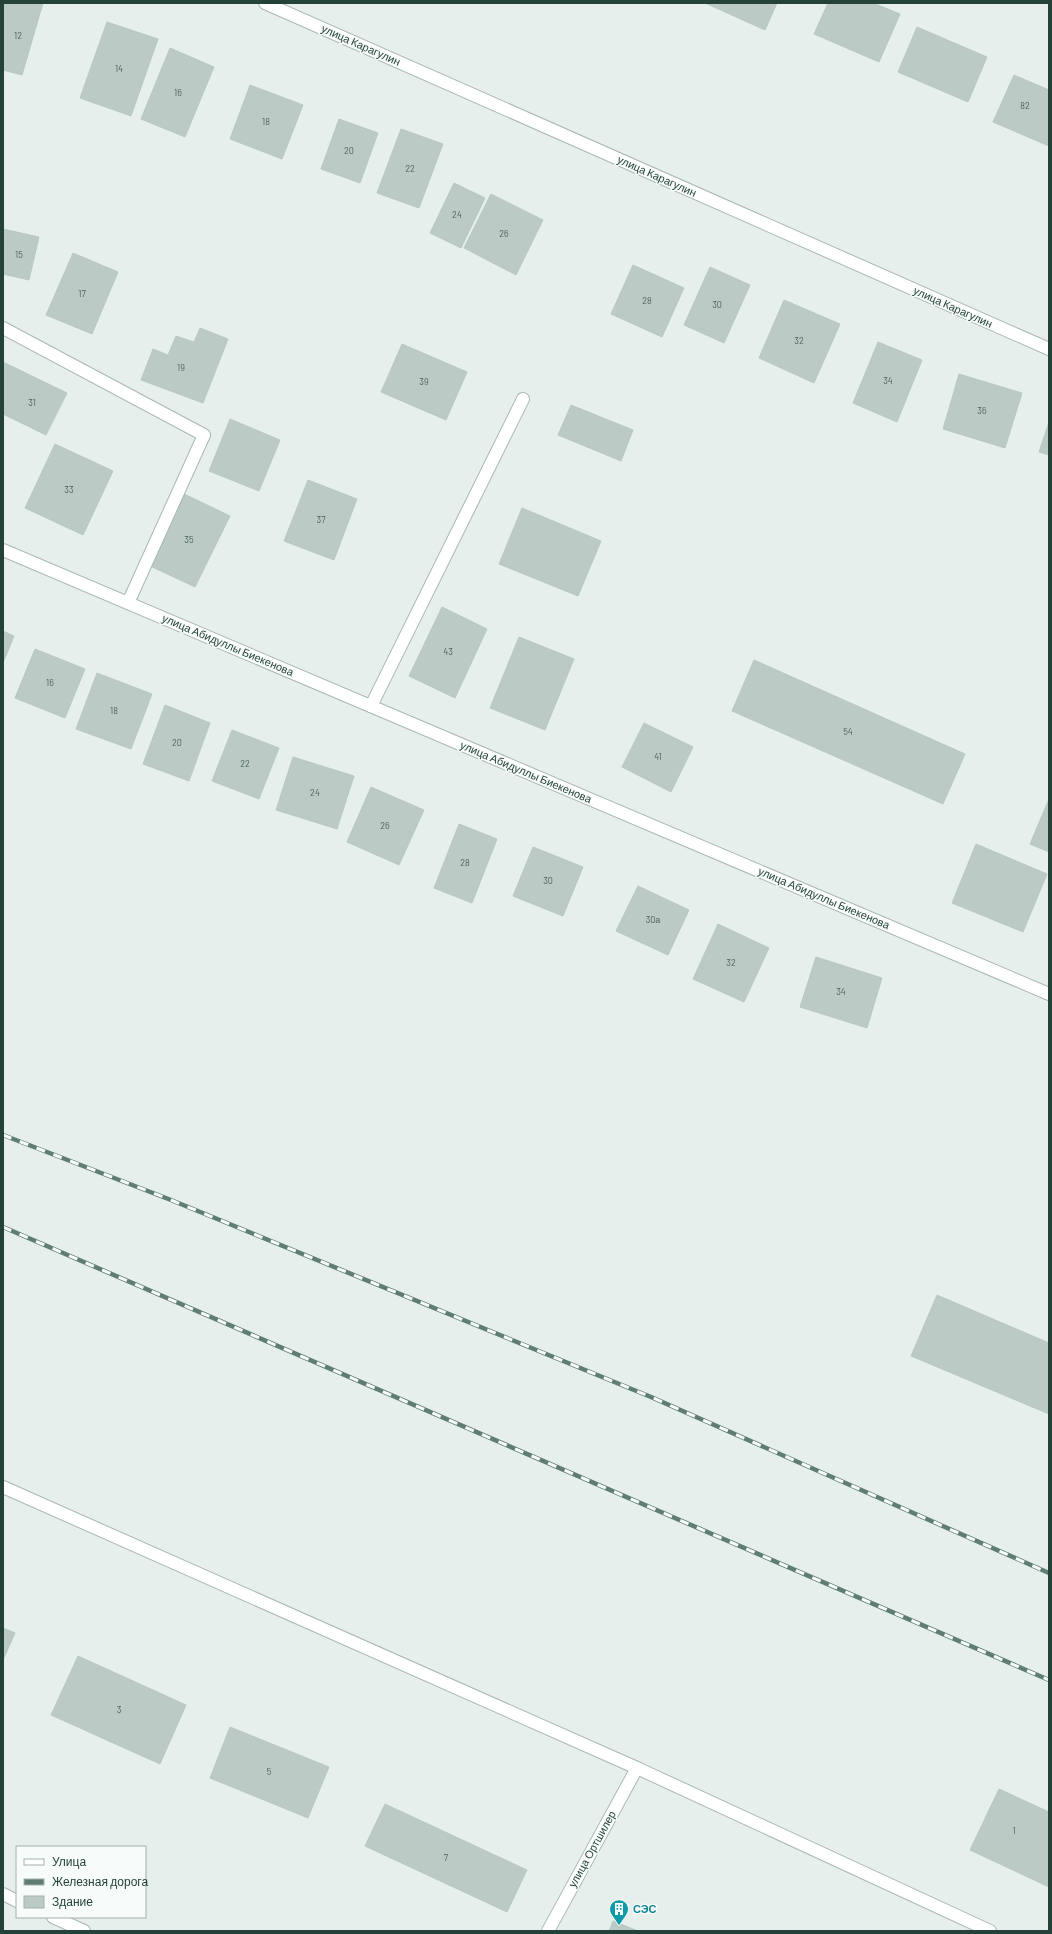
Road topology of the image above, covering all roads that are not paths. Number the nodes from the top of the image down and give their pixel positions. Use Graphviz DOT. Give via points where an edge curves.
graph roads {
  1 [pos="265,3"];
  2 [pos="3,328"];
  3 [pos="1049,349"];
  4 [pos="523,399"];
  5 [pos="3,550"];
  6 [pos="128,603"];
  7 [pos="371,706"];
  8 [pos="1049,994"];
  9 [pos="3,1488"];
  10 [pos="637,1768"];
  11 [pos="3,1894"];
  12 [pos="16,1900"];
  13 [pos="55,1918"];
  14 [pos="84,1931"];
  15 [pos="548,1931"];
  16 [pos="990,1931"];
  1 -- 3 [label="street, улица Карагулин"];
  2 -- 6 [label="street" via="204,435"];
  4 -- 7 [label="street"];
  5 -- 6 [label="street, улица Абидуллы Биекенова"];
  6 -- 7 [label="street, улица Абидуллы Биекенова"];
  7 -- 8 [label="street, улица Абидуллы Биекенова"];
  9 -- 10 [label="street"];
  10 -- 15 [label="street, улица Ортшилер"];
  10 -- 16 [label="street"];
  11 -- 12 [label="street"];
  13 -- 14 [label="street"];
}
